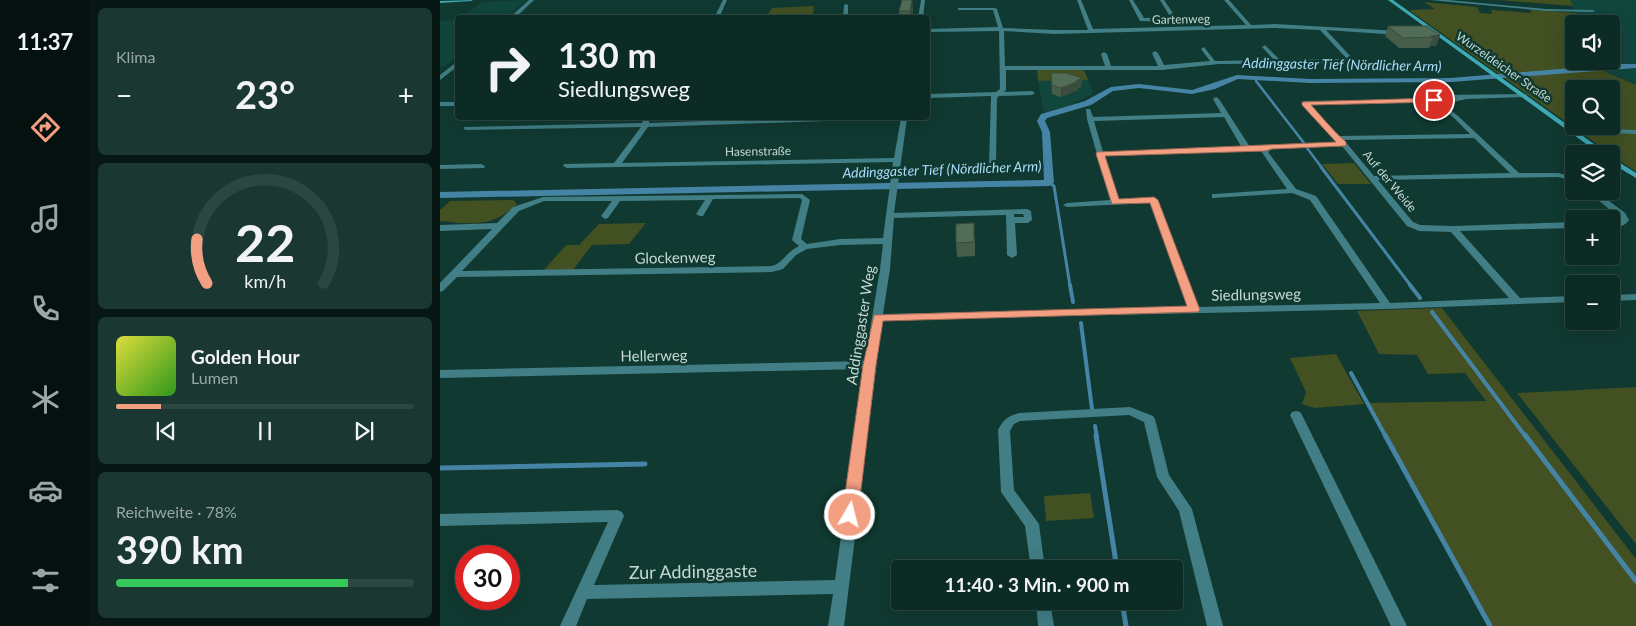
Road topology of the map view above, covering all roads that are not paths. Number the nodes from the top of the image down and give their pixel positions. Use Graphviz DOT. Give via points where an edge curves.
graph roads {
  1 [pos="471,0"];
  2 [pos="532,0"];
  3 [pos="725,0"];
  4 [pos="923,0"];
  5 [pos="1080,0"];
  6 [pos="1131,0"];
  7 [pos="1162,0"];
  8 [pos="1226,0"];
  9 [pos="1390,0"];
  10 [pos="1432,0"];
  11 [pos="440,2"];
  12 [pos="846,5"];
  13 [pos="959,9"];
  14 [pos="1593,11"];
  15 [pos="514,15"];
  16 [pos="718,15"];
  17 [pos="845,15"];
  18 [pos="920,15"];
  19 [pos="1250,27"];
  20 [pos="1321,28"];
  21 [pos="1001,29"];
  22 [pos="930,30"];
  23 [pos="1091,31"];
  24 [pos="1427,32"];
  25 [pos="1435,32"];
  26 [pos="1402,33"];
  27 [pos="1265,47"];
  28 [pos="1204,49"];
  29 [pos="1155,53"];
  30 [pos="1104,54"];
  31 [pos="1278,61"];
  32 [pos="1213,62"];
  33 [pos="455,67"];
  34 [pos="1108,67"];
  35 [pos="1002,68"];
  36 [pos="1162,68"];
  37 [pos="440,78"];
  38 [pos="1032,93"];
  39 [pos="999,94"];
  40 [pos="930,96"];
  41 [pos="1525,96"];
  42 [pos="1216,99"];
  43 [pos="1434,100"];
  44 [pos="440,104"];
  45 [pos="455,104"];
  46 [pos="1088,110"];
  47 [pos="1226,114"];
  48 [pos="1090,119"];
  49 [pos="715,120"];
  50 [pos="904,120"];
  51 [pos="646,121"];
  52 [pos="1565,125"];
  53 [pos="466,128"];
  54 [pos="1620,132"];
  55 [pos="1636,132"];
  56 [pos="1579,135"];
  57 [pos="1474,136"];
  58 [pos="1341,141"];
  59 [pos="1593,145"];
  60 [pos="1248,149"];
  61 [pos="1265,149"];
  62 [pos="1100,154"];
  63 [pos="898,160"];
  64 [pos="992,162"];
  65 [pos="617,164"];
  66 [pos="1620,164"];
  67 [pos="481,166"];
  68 [pos="568,166"];
  69 [pos="440,167"];
  70 [pos="1516,175"];
  71 [pos="1565,176"];
  72 [pos="1636,176"];
  73 [pos="1372,178"];
  74 [pos="1293,191"];
  75 [pos="711,196"];
  76 [pos="1215,196"];
  77 [pos="618,198"];
  78 [pos="1603,200"];
  79 [pos="1115,202"];
  80 [pos="1067,204"];
  81 [pos="1616,210"];
  82 [pos="1620,213"];
  83 [pos="700,214"];
  84 [pos="604,216"];
  85 [pos="890,216"];
  86 [pos="1620,224"];
  87 [pos="1565,225"];
  88 [pos="499,226"];
  89 [pos="440,228"];
  90 [pos="1453,229"];
  91 [pos="887,241"];
  92 [pos="804,246"];
  93 [pos="1012,255"];
  94 [pos="453,274"];
  95 [pos="440,289"];
  96 [pos="1636,297"];
  97 [pos="1620,298"];
  98 [pos="1565,299"];
  99 [pos="1516,300"];
  100 [pos="1388,306"];
  101 [pos="1194,310"];
  102 [pos="878,318"];
  103 [pos="870,365"];
  104 [pos="440,374"];
  105 [pos="1296,415"];
  106 [pos="440,520"];
  107 [pos="1037,560"];
  108 [pos="840,587"];
  109 [pos="583,592"];
  110 [pos="1044,610"];
  111 [pos="568,626"];
  112 [pos="836,626"];
  113 [pos="1046,626"];
  114 [pos="1215,626"];
  115 [pos="1399,626"];
  1 -- 11 [label="main road"];
  2 -- 15 [label="street"];
  3 -- 16 [label="street"];
  4 -- 18 [label="street"];
  5 -- 23 [label="street"];
  6 -- 7 [label="street" via="1142,20 1174,20"];
  8 -- 19 [label="street"];
  9 -- 25 [label="main road, Wurzeldeicher Straße"];
  10 -- 14 [label="street"];
  12 -- 17 [label="street"];
  13 -- 21 [label="street" via="995,9"];
  19 -- 20 [label="street, Gartenweg"];
  19 -- 23 [label="street, Gartenweg"];
  20 -- 26 [label="street, Gartenweg"];
  20 -- 31 [label="street" via="1352,61"];
  21 -- 22 [label="street, Gartenweg"];
  21 -- 23 [label="street, Gartenweg"];
  21 -- 35 [label="street"];
  24 -- 25 [label="street"];
  25 -- 41 [label="main road, Wurzeldeicher Straße"];
  27 -- 31 [label="street"];
  28 -- 32 [label="street"];
  29 -- 36 [label="street"];
  30 -- 34 [label="street"];
  31 -- 32 [label="street"];
  32 -- 36 [label="street"];
  33 -- 37 [label="street"];
  34 -- 35 [label="street"];
  34 -- 36 [label="street"];
  35 -- 39 [label="street" via="1003,90"];
  38 -- 39 [label="street"];
  39 -- 40 [label="street"];
  39 -- 64 [label="street" via="994,97"];
  41 -- 43 [label="street, Auf der Weide"];
  41 -- 52 [label="main road, Wurzeldeicher Straße"];
  42 -- 47 [label="street"];
  43 -- 57 [label="street"];
  43 -- 58 [label="street, Auf der Weide" via="1305,103"];
  44 -- 45 [label="street"];
  46 -- 48 [label="street"];
  47 -- 48 [label="street"];
  47 -- 60 [label="street"];
  48 -- 62 [label="street"];
  49 -- 51 [label="street"];
  50 -- 63 [label="street, Addinggaster Weg"];
  51 -- 53 [label="street"];
  51 -- 65 [label="street"];
  54 -- 55 [label="street"];
  56 -- 59 [label="main road, Wurzeldeicher Straße"];
  57 -- 58 [label="street"];
  57 -- 70 [label="street"];
  58 -- 61 [label="street"];
  58 -- 73 [label="street, Auf der Weide"];
  60 -- 61 [label="street"];
  60 -- 62 [label="street"];
  61 -- 74 [label="street"];
  62 -- 79 [label="street"];
  63 -- 65 [label="street, Hasenstraße"];
  63 -- 85 [label="street, Addinggaster Weg"];
  65 -- 68 [label="street, Hasenstraße"];
  66 -- 72 [label="main road"];
  67 -- 69 [label="street"];
  70 -- 71 [label="street"];
  70 -- 73 [label="street"];
  73 -- 90 [label="street, Auf der Weide" via="1410,224 1419,228"];
  74 -- 76 [label="street"];
  74 -- 100 [label="street" via="1312,198"];
  75 -- 77 [label="street"];
  75 -- 83 [label="street"];
  75 -- 92 [label="street" via="802,196 806,200 796,240"];
  77 -- 84 [label="street"];
  77 -- 88 [label="street" via="543,199 516,209"];
  78 -- 81 [label="street"];
  79 -- 80 [label="street"];
  79 -- 101 [label="street" via="1154,200"];
  82 -- 86 [label="street" via="1625,220"];
  85 -- 91 [label="street, Addinggaster Weg"];
  85 -- 93 [label="street" via="1010,216"];
  87 -- 90 [label="street, Auf der Weide"];
  88 -- 89 [label="street"];
  88 -- 94 [label="street"];
  90 -- 99 [label="street"];
  91 -- 92 [label="street"];
  91 -- 102 [label="street, Addinggaster Weg"];
  92 -- 94 [label="street, Glockenweg" via="780,267 772,269"];
  94 -- 95 [label="street"];
  96 -- 97 [label="street"];
  98 -- 99 [label="street, Siedlungsweg"];
  99 -- 100 [label="street, Siedlungsweg"];
  100 -- 101 [label="street, Siedlungsweg"];
  101 -- 102 [label="street, Siedlungsweg"];
  102 -- 103 [label="street, Addinggaster Weg"];
  103 -- 104 [label="street, Hellerweg"];
  103 -- 108 [label="street, Addinggaster Weg"];
  105 -- 115 [label="street"];
  106 -- 109 [label="street" via="617,516"];
  107 -- 114 [label="street" via="1032,524 1008,492 1004,430 1010,421 1019,417 1130,411 1140,414 1149,419 1162,477 1185,509"];
  108 -- 109 [label="street, Zur Addinggaste"];
  108 -- 112 [label="street, Addinggaster Weg"];
  109 -- 111 [label="street"];
  110 -- 113 [label="street"];
}
